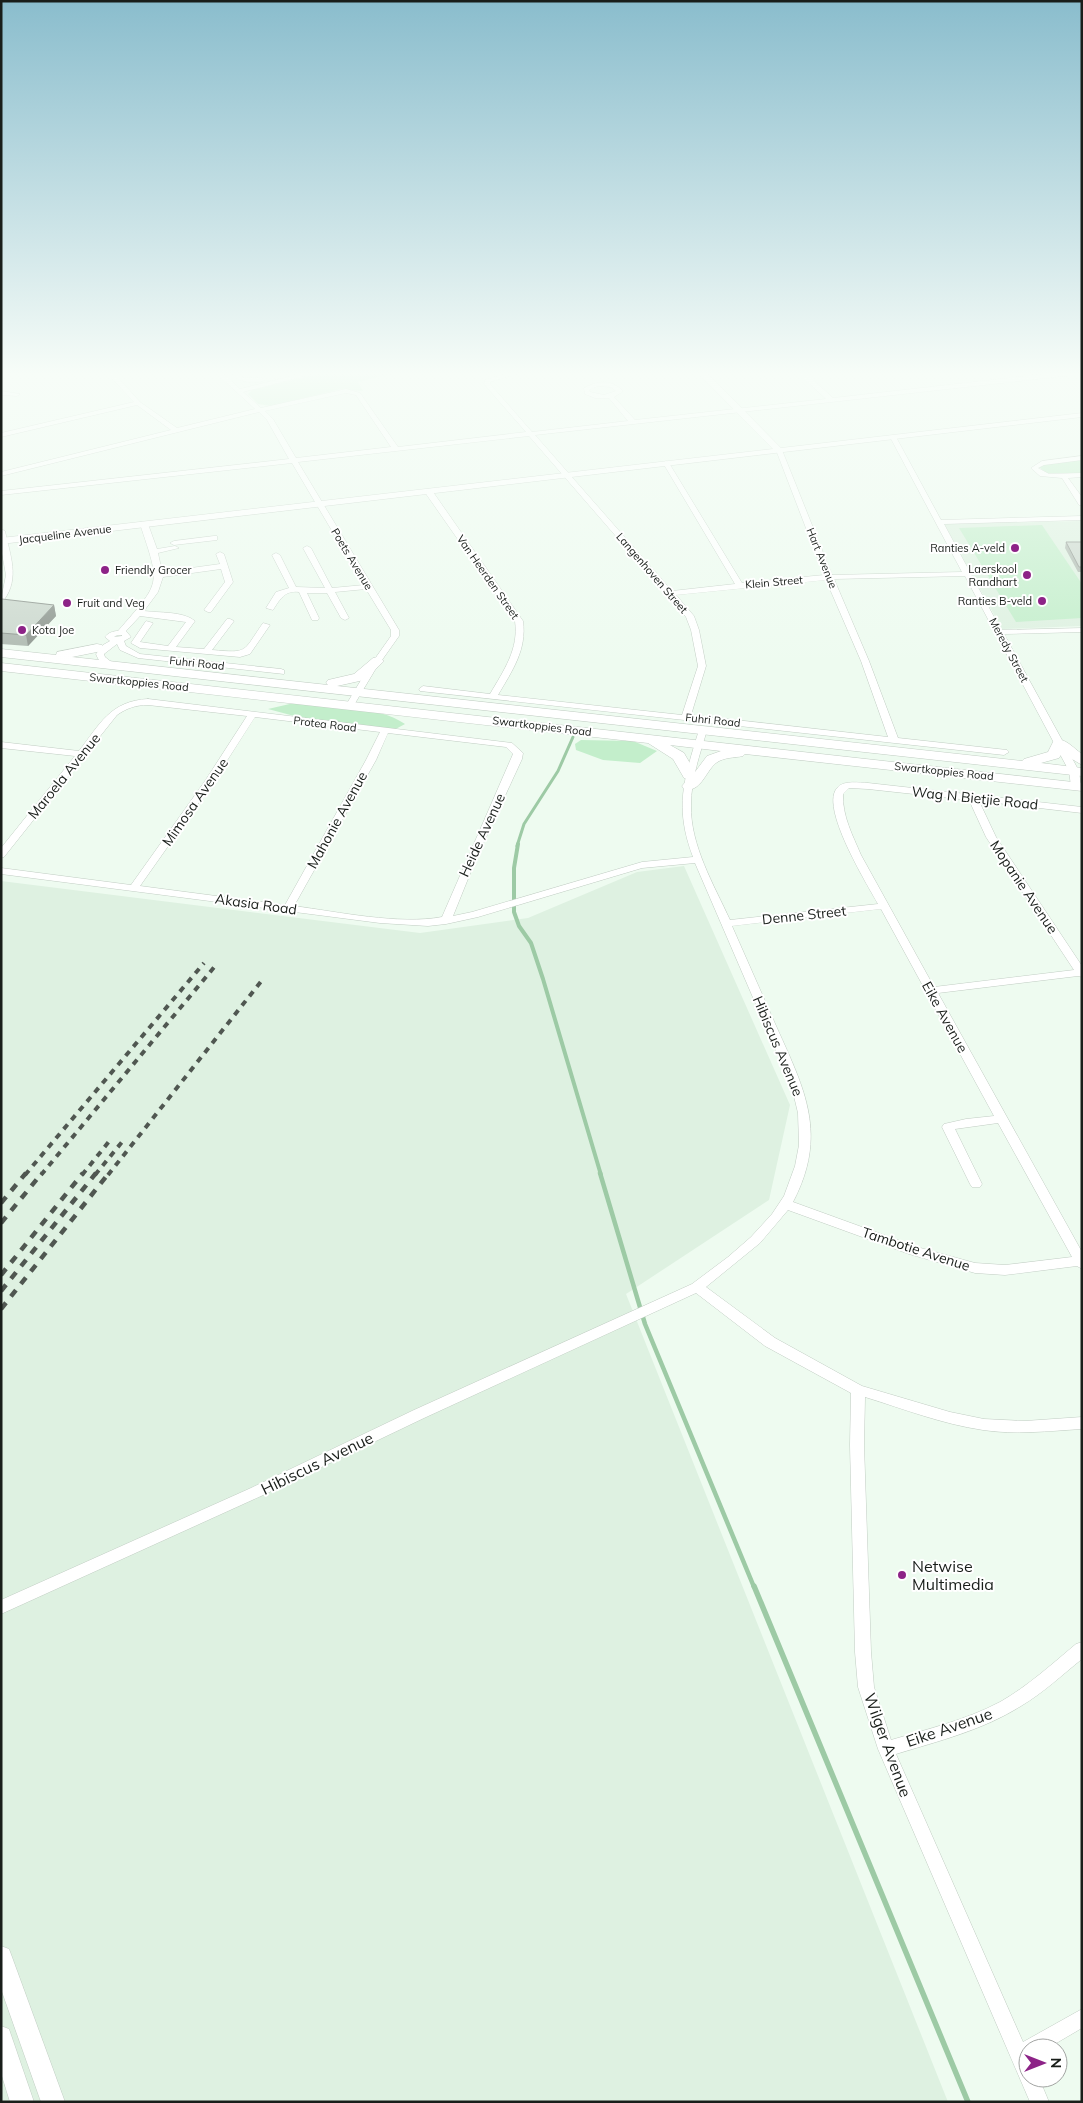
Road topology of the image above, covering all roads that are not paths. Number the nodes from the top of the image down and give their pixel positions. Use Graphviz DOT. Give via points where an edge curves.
graph roads {
  1 [pos="17,470"];
  2 [pos="211,470"];
  3 [pos="300,470"];
  4 [pos="562,470"];
  5 [pos="607,470"];
  6 [pos="670,470"];
  7 [pos="787,470"];
  8 [pos="911,470"];
  9 [pos="1035,470"];
  10 [pos="1,474"];
  11 [pos="566,475"];
  12 [pos="1063,475"];
  13 [pos="1082,475"];
  14 [pos="428,491"];
  15 [pos="1,493"];
  16 [pos="1082,503"];
  17 [pos="319,504"];
  18 [pos="1082,518"];
  19 [pos="940,522"];
  20 [pos="144,524"];
  21 [pos="1,531"];
  22 [pos="171,533"];
  23 [pos="214,538"];
  24 [pos="2,541"];
  25 [pos="175,547"];
  26 [pos="307,548"];
  27 [pos="153,552"];
  28 [pos="220,554"];
  29 [pos="276,555"];
  30 [pos="224,566"];
  31 [pos="967,574"];
  32 [pos="159,575"];
  33 [pos="829,577"];
  34 [pos="368,585"];
  35 [pos="739,585"];
  36 [pos="293,589"];
  37 [pos="331,589"];
  38 [pos="302,591"];
  39 [pos="672,593"];
  40 [pos="1,598"];
  41 [pos="270,608"];
  42 [pos="208,610"];
  43 [pos="137,613"];
  44 [pos="315,618"];
  45 [pos="345,618"];
  46 [pos="230,621"];
  47 [pos="149,623"];
  48 [pos="266,624"];
  49 [pos="1082,630"];
  50 [pos="1000,632"];
  51 [pos="118,640"];
  52 [pos="102,648"];
  53 [pos="170,649"];
  54 [pos="1,652"];
  55 [pos="206,652"];
  56 [pos="381,657"];
  57 [pos="91,664"];
  58 [pos="111,666"];
  59 [pos="1,667"];
  60 [pos="281,672"];
  61 [pos="186,686"];
  62 [pos="308,686"];
  63 [pos="422,688"];
  64 [pos="357,691"];
  65 [pos="493,696"];
  66 [pos="410,697"];
  67 [pos="131,704"];
  68 [pos="350,705"];
  69 [pos="252,715"];
  70 [pos="686,717"];
  71 [pos="385,731"];
  72 [pos="636,736"];
  73 [pos="701,737"];
  74 [pos="894,740"];
  75 [pos="1060,744"];
  76 [pos="1,745"];
  77 [pos="517,751"];
  78 [pos="763,752"];
  79 [pos="1004,752"];
  80 [pos="82,754"];
  81 [pos="1014,765"];
  82 [pos="1079,768"];
  83 [pos="690,780"];
  84 [pos="868,786"];
  85 [pos="1079,786"];
  86 [pos="973,798"];
  87 [pos="1082,810"];
  88 [pos="1,855"];
  89 [pos="698,860"];
  90 [pos="1,871"];
  91 [pos="134,887"];
  92 [pos="883,906"];
  93 [pos="288,908"];
  94 [pos="446,921"];
  95 [pos="726,924"];
  96 [pos="1081,973"];
  97 [pos="930,991"];
  98 [pos="1002,1119"];
  99 [pos="976,1184"];
  100 [pos="785,1204"];
  101 [pos="1081,1263"];
  102 [pos="697,1287"];
  103 [pos="858,1390"];
  104 [pos="1082,1423"];
  105 [pos="1,1607"];
  106 [pos="1082,1649"];
  107 [pos="886,1749"];
  108 [pos="1,1957"];
  109 [pos="6,1986"];
  110 [pos="1082,2018"];
  111 [pos="1,2037"];
  112 [pos="1020,2038"];
  113 [pos="1048,2038"];
  114 [pos="1034,2088"];
  115 [pos="13,2090"];
  116 [pos="52,2102"];
  117 [pos="1040,2102"];
  1 -- 10 [label="street"];
  2 -- 15 [label="street"];
  3 -- 17 [label="street, Poets Avenue"];
  4 -- 11 [label="street, Langenhoven Street"];
  5 -- 11 [label="street, Jacqueline Avenue"];
  6 -- 35 [label="street"];
  7 -- 33 [label="street, Hart Avenue"];
  8 -- 19 [label="street, Meredy Street"];
  9 -- 12 [label="street"];
  11 -- 14 [label="street, Jacqueline Avenue"];
  11 -- 39 [label="street, Langenhoven Street"];
  12 -- 13 [label="street"];
  12 -- 16 [label="street"];
  14 -- 17 [label="street, Jacqueline Avenue"];
  14 -- 65 [label="street, Van Heerden Street" via="519,621 519,650"];
  17 -- 20 [label="street, Jacqueline Avenue"];
  17 -- 34 [label="street, Poets Avenue"];
  18 -- 19 [label="street"];
  19 -- 31 [label="street, Meredy Street"];
  20 -- 24 [label="street, Jacqueline Avenue"];
  20 -- 27 [label="street"];
  21 -- 24 [label="street"];
  22 -- 25 [label="street"];
  23 -- 25 [label="street"];
  24 -- 40 [label="street" via="10,581"];
  25 -- 27 [label="street"];
  26 -- 37 [label="street"];
  27 -- 32 [label="street"];
  28 -- 30 [label="street"];
  29 -- 36 [label="street"];
  30 -- 32 [label="street"];
  30 -- 42 [label="street" via="229,584"];
  31 -- 33 [label="street, Klein Street"];
  31 -- 50 [label="street, Meredy Street"];
  32 -- 43 [label="street" via="156,590"];
  33 -- 35 [label="street, Klein Street"];
  33 -- 74 [label="street, Hart Avenue"];
  34 -- 37 [label="street"];
  34 -- 56 [label="street, Poets Avenue" via="396,632"];
  35 -- 39 [label="street, Klein Street"];
  36 -- 38 [label="street"];
  36 -- 41 [label="street" via="279,594"];
  37 -- 38 [label="street"];
  37 -- 45 [label="street"];
  38 -- 44 [label="street"];
  39 -- 70 [label="street, Langenhoven Street" via="693,622 702,666"];
  43 -- 51 [label="street"];
  43 -- 53 [label="street" via="191,621"];
  46 -- 55 [label="street"];
  47 -- 53 [label="street" via="134,643"];
  48 -- 55 [label="street" via="244,654"];
  49 -- 50 [label="street"];
  50 -- 75 [label="street, Meredy Street"];
  51 -- 52 [label="street"];
  51 -- 60 [label="street, Fuhri Road" via="138,656"];
  52 -- 54 [label="main road" via="63,655"];
  52 -- 57 [label="street" via="94,652"];
  52 -- 58 [label="street" via="101,658"];
  53 -- 55 [label="street"];
  54 -- 57 [label="main road, Swartkoppies Road"];
  56 -- 62 [label="main road" via="362,676 352,680"];
  56 -- 64 [label="street, Poets Avenue"];
  56 -- 66 [label="main road" via="378,681"];
  57 -- 58 [label="main road, Swartkoppies Road"];
  57 -- 61 [label="main road" via="109,673"];
  58 -- 62 [label="main road, Swartkoppies Road"];
  59 -- 61 [label="main road, Swartkoppies Road"];
  61 -- 68 [label="main road, Swartkoppies Road"];
  62 -- 64 [label="main road, Swartkoppies Road"];
  63 -- 65 [label="street, Fuhri Road"];
  64 -- 66 [label="main road, Swartkoppies Road"];
  64 -- 68 [label="street, Poets Avenue"];
  65 -- 70 [label="street, Fuhri Road"];
  66 -- 73 [label="main road, Swartkoppies Road"];
  67 -- 69 [label="street, Protea Road" via="148,702"];
  67 -- 80 [label="street, Maroela Avenue" via="114,713"];
  68 -- 72 [label="main road, Swartkoppies Road" via="566,731"];
  69 -- 71 [label="street, Protea Road"];
  69 -- 91 [label="street, Mimosa Avenue"];
  70 -- 74 [label="street, Fuhri Road"];
  71 -- 77 [label="street, Protea Road" via="504,744"];
  71 -- 93 [label="street, Mahonie Avenue"];
  72 -- 73 [label="main road, Swartkoppies Road"];
  72 -- 83 [label="main road" via="676,753"];
  73 -- 78 [label="main road, Swartkoppies Road"];
  73 -- 81 [label="main road, Swartkoppies Road"];
  73 -- 83 [label="street, Hibiscus Avenue"];
  74 -- 79 [label="street, Fuhri Road"];
  75 -- 81 [label="main road" via="1050,757"];
  75 -- 82 [label="main road"];
  76 -- 80 [label="street"];
  77 -- 94 [label="street, Heide Avenue" via="517,759 461,878"];
  78 -- 83 [label="main road" via="716,757 710,760 699,777"];
  78 -- 85 [label="main road, Swartkoppies Road"];
  80 -- 88 [label="street, Maroela Avenue"];
  81 -- 82 [label="main road, Swartkoppies Road"];
  82 -- 85 [label="street"];
  83 -- 89 [label="street, Hibiscus Avenue" via="686,804"];
  84 -- 86 [label="street, Wag N Bietjie Road"];
  84 -- 92 [label="street, Eike Avenue" via="849,786 840,790 837,794 838,809 856,855"];
  86 -- 87 [label="street, Wag N Bietjie Road"];
  86 -- 96 [label="street, Mopanie Avenue" via="990,837"];
  89 -- 94 [label="street, Akasia Road" via="642,865"];
  89 -- 95 [label="street, Hibiscus Avenue"];
  90 -- 91 [label="street, Akasia Road"];
  91 -- 93 [label="street, Akasia Road"];
  92 -- 95 [label="street, Denne Street"];
  92 -- 97 [label="street, Eike Avenue"];
  93 -- 94 [label="street, Akasia Road" via="388,921"];
  95 -- 100 [label="street, Hibiscus Avenue" via="784,1055 803,1108 805,1142 797,1176"];
  96 -- 97 [label="street"];
  97 -- 98 [label="street, Eike Avenue"];
  98 -- 99 [label="street" via="948,1127"];
  98 -- 101 [label="street, Eike Avenue"];
  100 -- 101 [label="street, Tambotie Avenue" via="914,1251 975,1268 1005,1270"];
  100 -- 102 [label="street, Hibiscus Avenue" via="737,1258"];
  102 -- 103 [label="street" via="770,1342"];
  102 -- 105 [label="street, Hibiscus Avenue"];
  103 -- 104 [label="street" via="984,1425 1024,1427"];
  103 -- 107 [label="street, Wilger Avenue" via="863,1652 866,1687"];
  106 -- 107 [label="street, Eike Avenue" via="1006,1706 958,1727"];
  107 -- 112 [label="street, Wilger Avenue" via="940,1876"];
  108 -- 109 [label="street"];
  109 -- 116 [label="street"];
  110 -- 113 [label="street"];
  111 -- 115 [label="street"];
  114 -- 117 [label="street, Wilger Avenue"];
}
